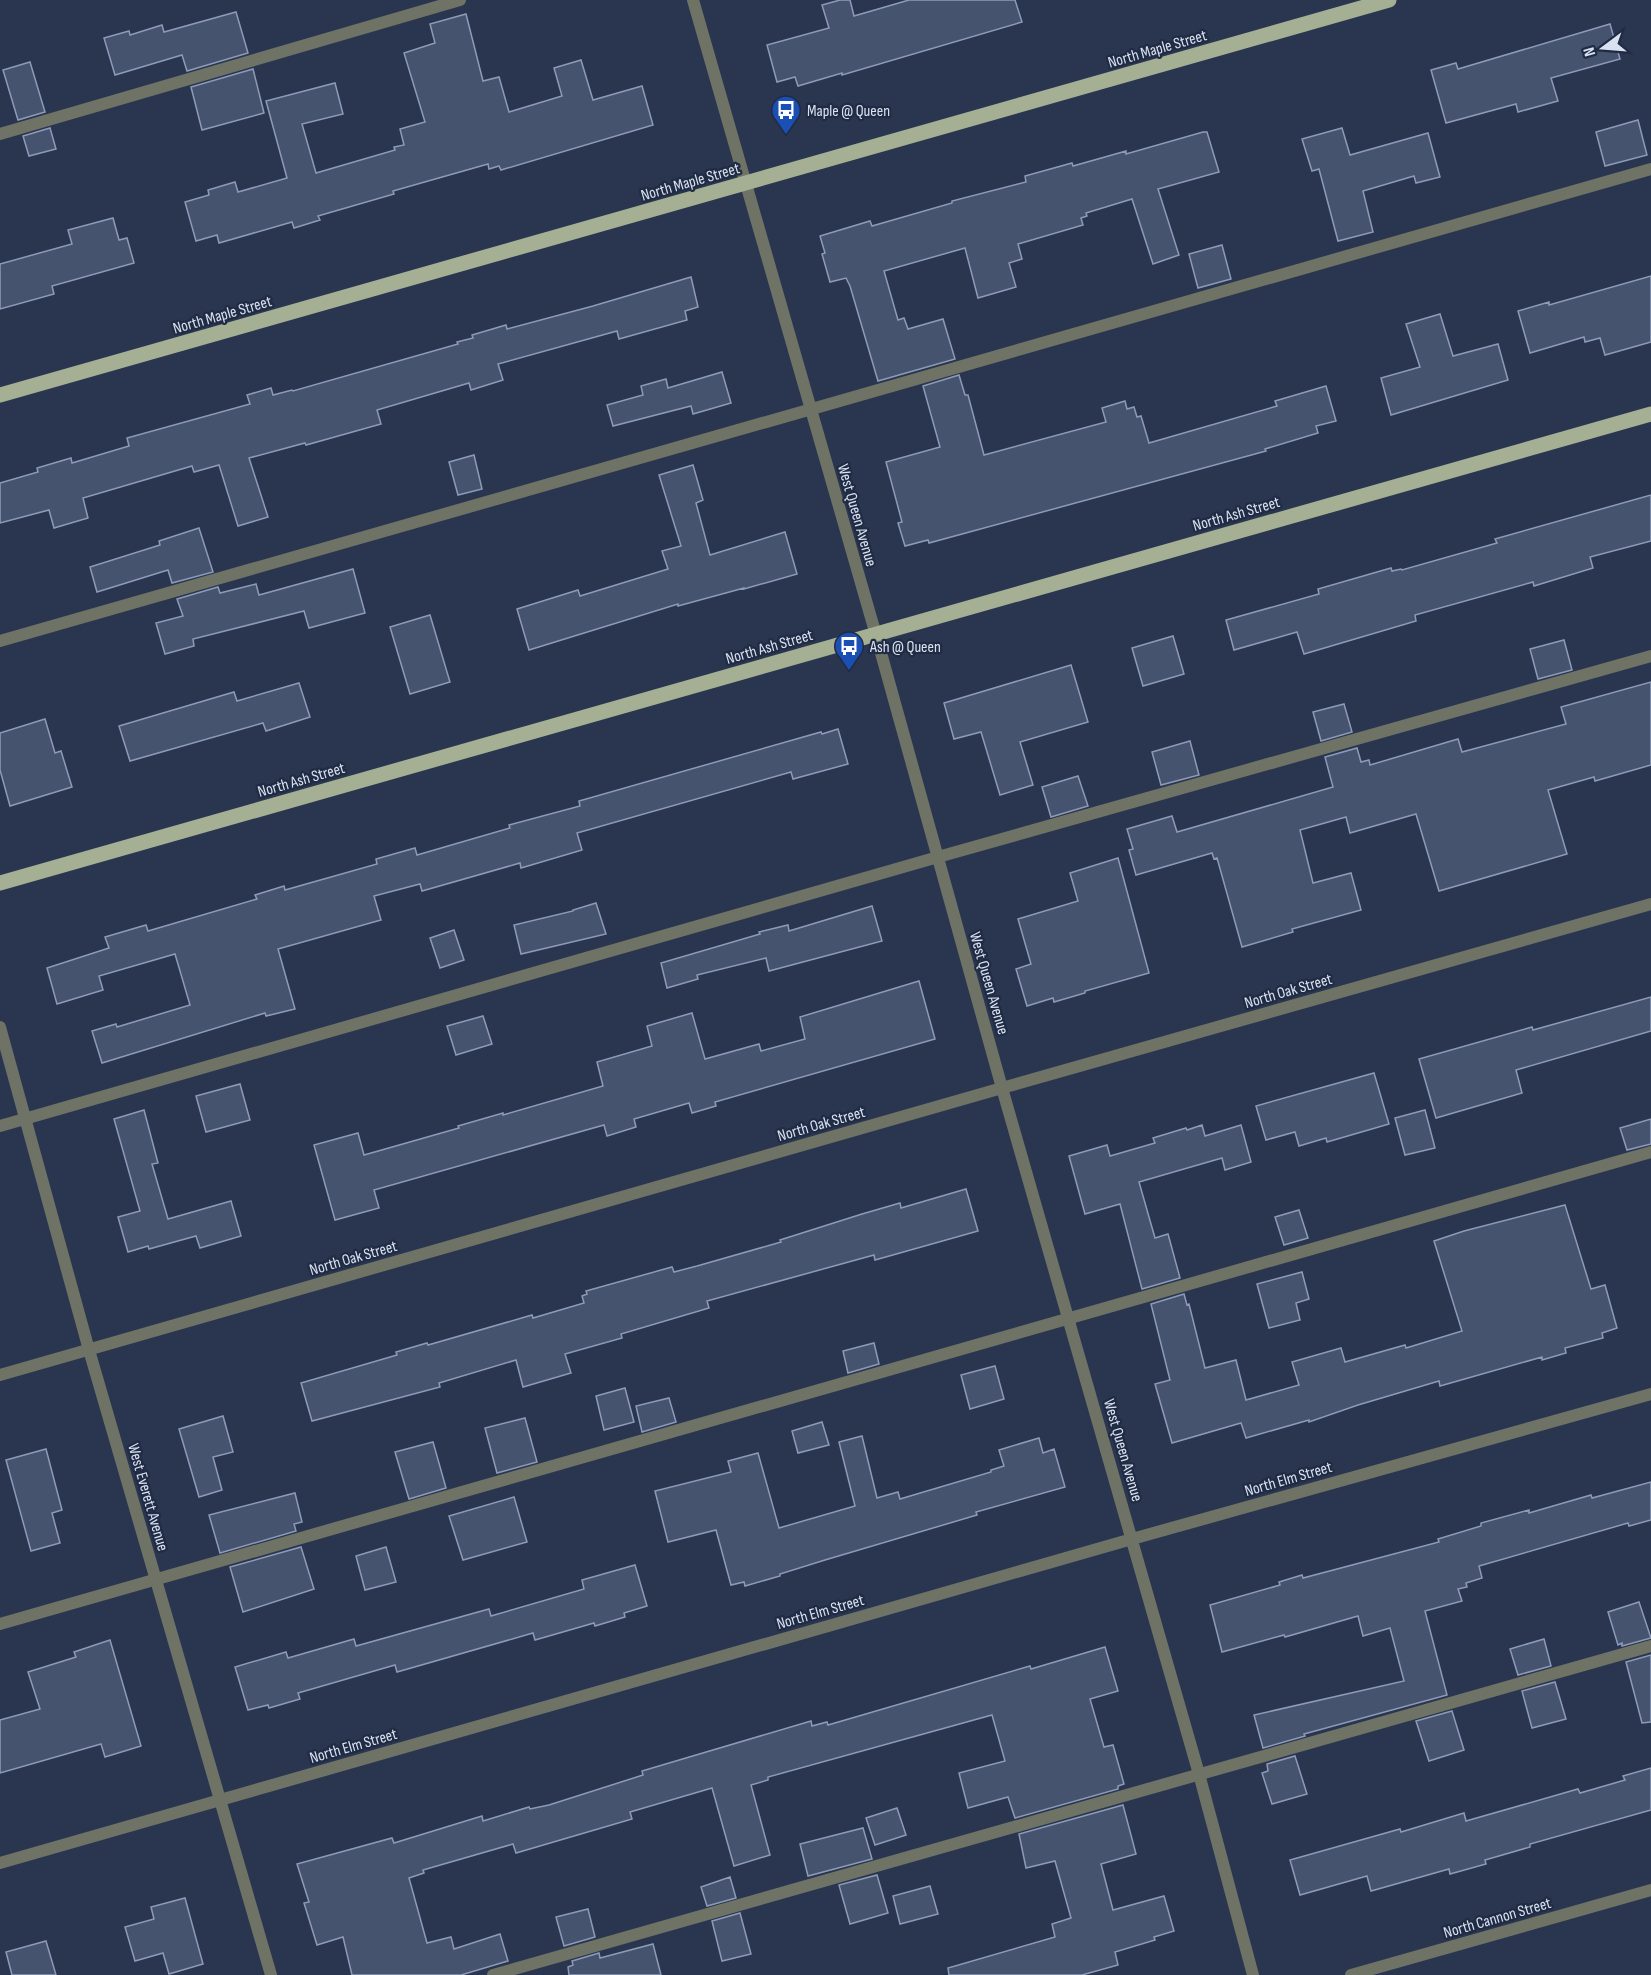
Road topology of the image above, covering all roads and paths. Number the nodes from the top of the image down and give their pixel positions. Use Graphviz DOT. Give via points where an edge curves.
graph roads {
  1 [pos="460,0"];
  2 [pos="693,0"];
  3 [pos="1389,0"];
  4 [pos="0,134"];
  5 [pos="1651,169"];
  6 [pos="746,184"];
  7 [pos="0,395"];
  8 [pos="811,409"];
  9 [pos="1651,414"];
  10 [pos="876,635"];
  11 [pos="0,640"];
  12 [pos="1651,656"];
  13 [pos="938,857"];
  14 [pos="0,883"];
  15 [pos="1651,904"];
  16 [pos="0,1027"];
  17 [pos="1002,1088"];
  18 [pos="25,1119"];
  19 [pos="0,1126"];
  20 [pos="1651,1152"];
  21 [pos="1069,1319"];
  22 [pos="89,1350"];
  23 [pos="0,1376"];
  24 [pos="1651,1394"];
  25 [pos="1132,1539"];
  26 [pos="156,1579"];
  27 [pos="0,1624"];
  28 [pos="1651,1646"];
  29 [pos="1199,1774"];
  30 [pos="221,1800"];
  31 [pos="0,1863"];
  32 [pos="1651,1890"];
  33 [pos="271,1975"];
  34 [pos="493,1975"];
  35 [pos="1253,1975"];
  36 [pos="1352,1975"];
  1 -- 4 [label="street"];
  2 -- 6 [label="street, West Queen Avenue"];
  3 -- 6 [label="main road, North Maple Street"];
  5 -- 8 [label="street"];
  6 -- 7 [label="main road, North Maple Street"];
  6 -- 8 [label="street, West Queen Avenue"];
  8 -- 10 [label="street, West Queen Avenue"];
  8 -- 11 [label="street"];
  9 -- 10 [label="main road, North Ash Street"];
  10 -- 13 [label="street, West Queen Avenue"];
  10 -- 14 [label="main road, North Ash Street"];
  12 -- 13 [label="street"];
  13 -- 17 [label="street, West Queen Avenue"];
  13 -- 18 [label="street"];
  15 -- 17 [label="street, North Oak Street"];
  16 -- 18 [label="street, West Everett Avenue"];
  17 -- 21 [label="street, West Queen Avenue"];
  17 -- 22 [label="street, North Oak Street"];
  18 -- 19 [label="street"];
  18 -- 22 [label="street, West Everett Avenue"];
  20 -- 21 [label="street"];
  21 -- 25 [label="street, West Queen Avenue"];
  21 -- 26 [label="street"];
  22 -- 23 [label="street, North Oak Street"];
  22 -- 26 [label="street, West Everett Avenue"];
  24 -- 25 [label="street, North Elm Street"];
  25 -- 29 [label="street, West Queen Avenue"];
  25 -- 30 [label="street, North Elm Street"];
  26 -- 27 [label="street"];
  26 -- 30 [label="street, West Everett Avenue"];
  28 -- 29 [label="street"];
  29 -- 34 [label="street"];
  29 -- 35 [label="street, West Queen Avenue"];
  30 -- 31 [label="street, North Elm Street"];
  30 -- 33 [label="street, West Everett Avenue"];
  32 -- 36 [label="street, North Cannon Street"];
}
